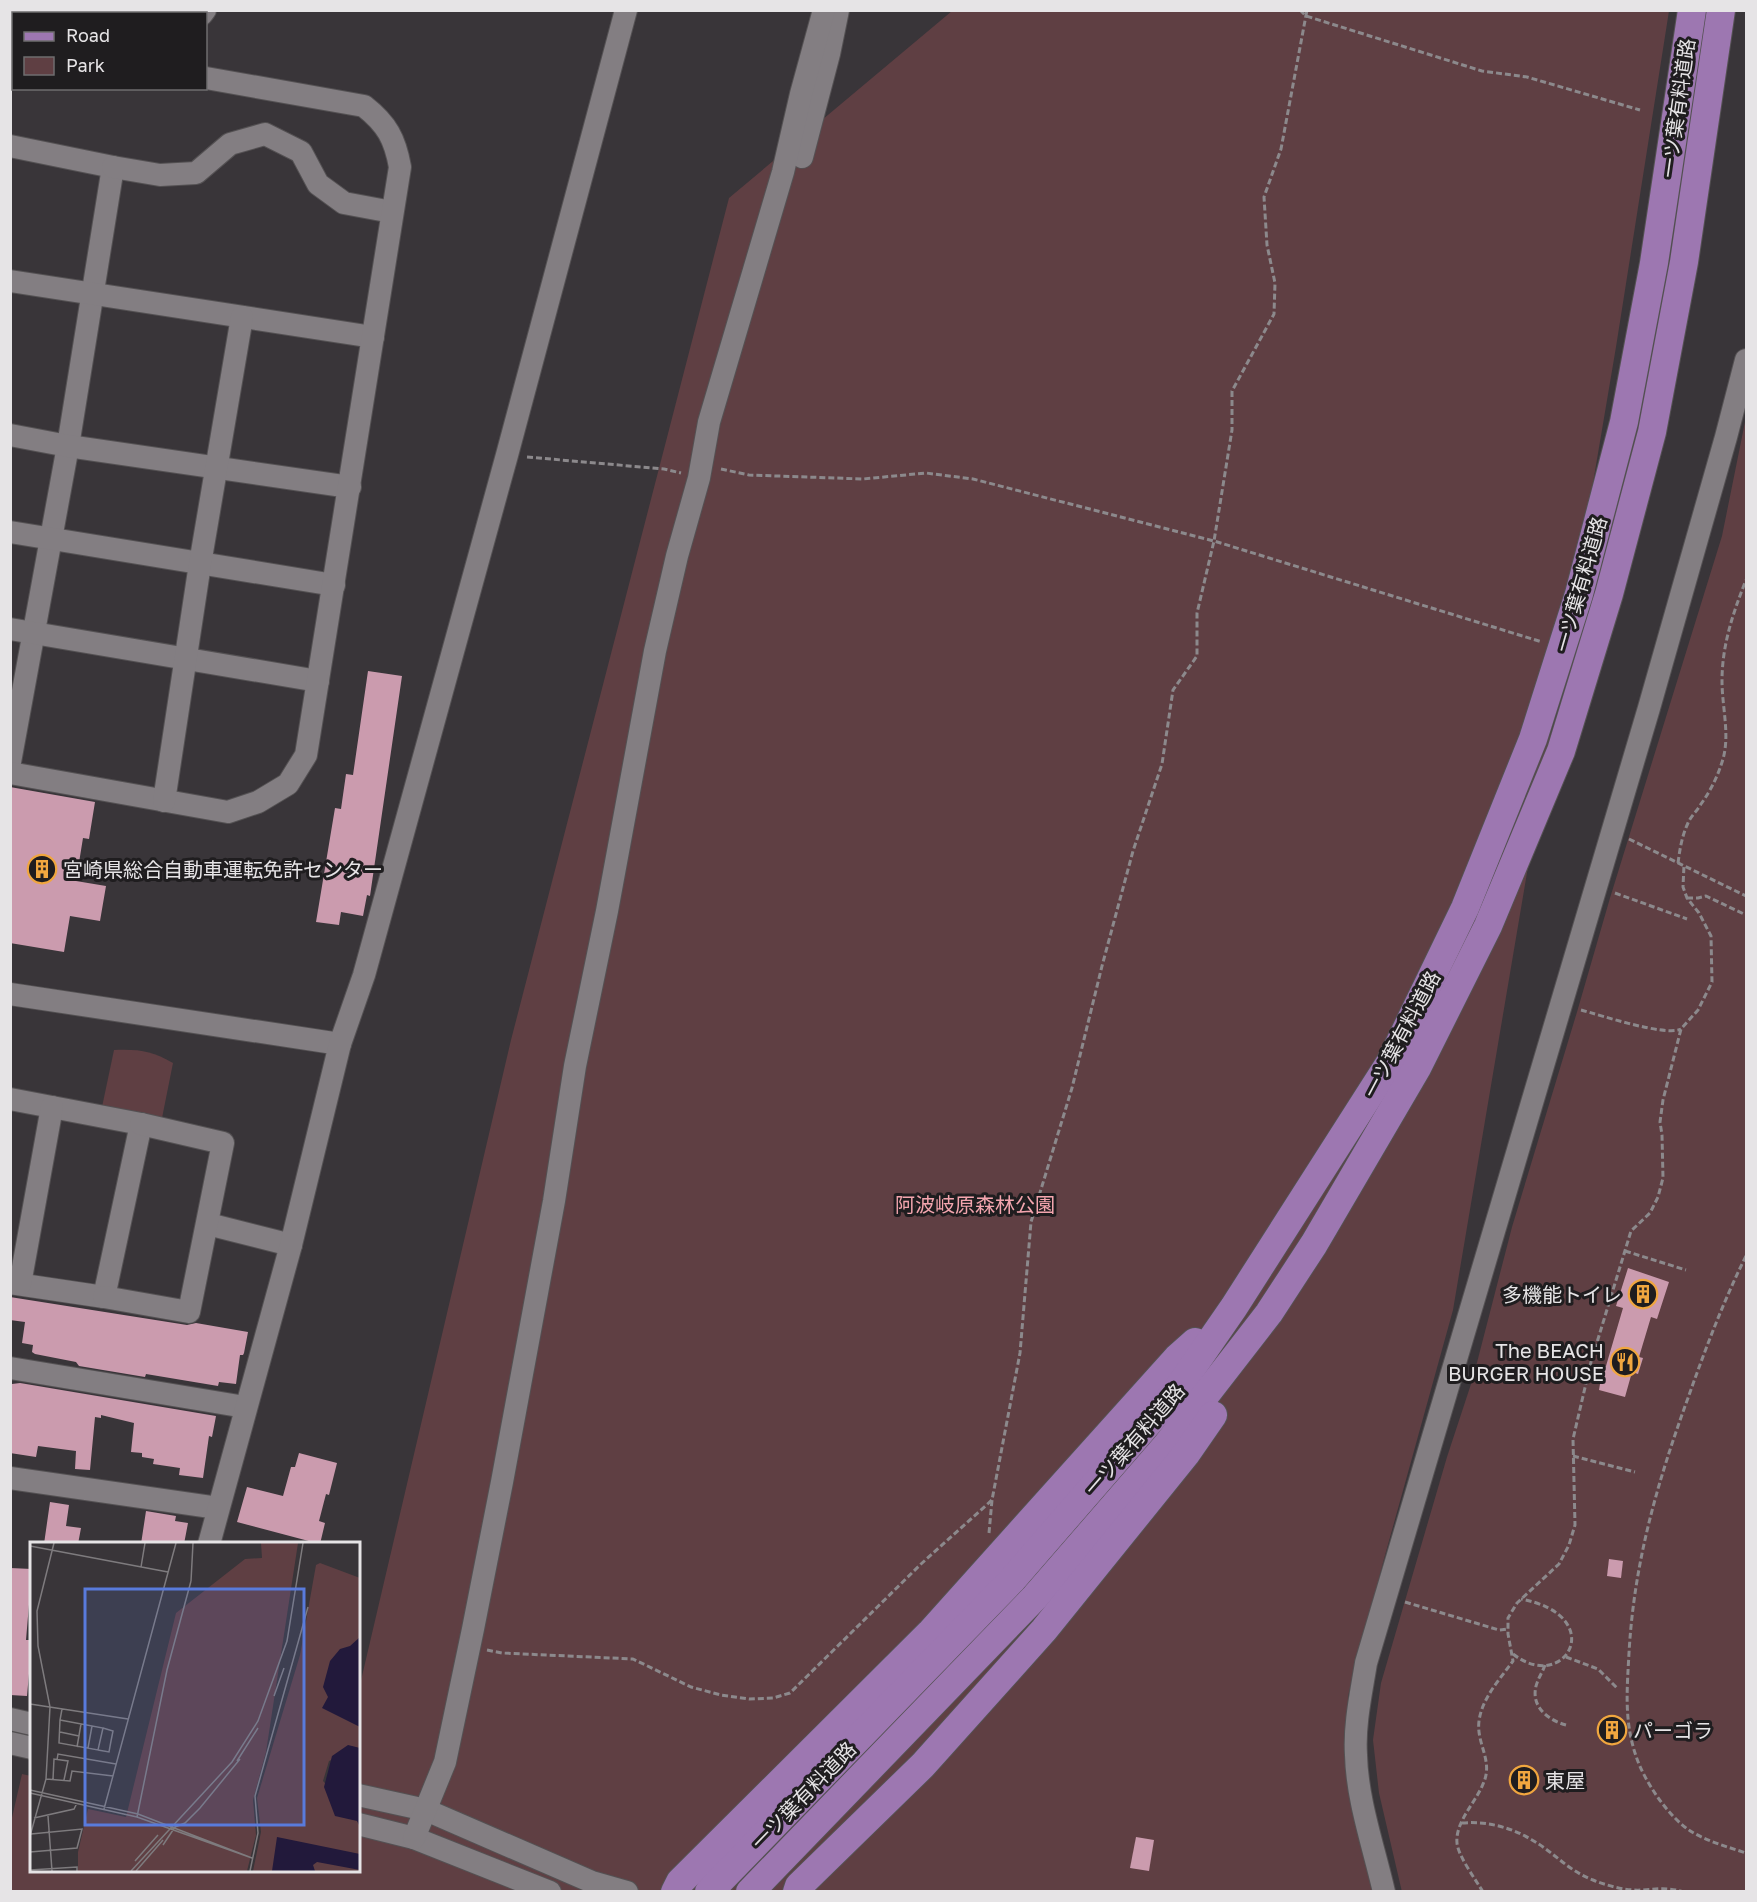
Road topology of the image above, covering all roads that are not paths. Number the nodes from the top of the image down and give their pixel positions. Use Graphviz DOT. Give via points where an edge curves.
graph roads {
  1 [pos="626,10"];
  2 [pos="824,10"];
  3 [pos="838,10"];
  4 [pos="1692,10"];
  5 [pos="1721,10"];
  6 [pos="207,78"];
  7 [pos="10,146"];
  8 [pos="113,167"];
  9 [pos="392,212"];
  10 [pos="10,281"];
  11 [pos="92,294"];
  12 [pos="242,317"];
  13 [pos="373,337"];
  14 [pos="1746,360"];
  15 [pos="10,435"];
  16 [pos="68,446"];
  17 [pos="216,467"];
  18 [pos="699,478"];
  19 [pos="350,487"];
  20 [pos="10,532"];
  21 [pos="52,540"];
  22 [pos="200,564"];
  23 [pos="334,585"];
  24 [pos="10,629"];
  25 [pos="34,634"];
  26 [pos="186,659"];
  27 [pos="318,681"];
  28 [pos="10,762"];
  29 [pos="10,773"];
  30 [pos="164,801"];
  31 [pos="10,994"];
  32 [pos="340,1044"];
  33 [pos="10,1099"];
  34 [pos="52,1107"];
  35 [pos="141,1124"];
  36 [pos="208,1224"];
  37 [pos="291,1245"];
  38 [pos="15,1283"];
  39 [pos="104,1298"];
  40 [pos="1234,1308"];
  41 [pos="1269,1313"];
  42 [pos="10,1368"];
  43 [pos="245,1407"];
  44 [pos="10,1478"];
  45 [pos="218,1508"];
  46 [pos="210,1542"];
  47 [pos="10,1719"];
  48 [pos="30,1724"];
  49 [pos="10,1743"];
  50 [pos="30,1748"];
  51 [pos="360,1795"];
  52 [pos="426,1810"];
  53 [pos="360,1824"];
  54 [pos="414,1838"];
  55 [pos="794,1890"];
  56 [pos="550,1892"];
  57 [pos="627,1892"];
  58 [pos="675,1892"];
  59 [pos="709,1892"];
  60 [pos="750,1892"];
  61 [pos="1384,1892"];
  1 -- 32 [label="street" via="364,975"];
  2 -- 18 [label="street" via="783,172 709,422"];
  3 -- 18 [label="street" via="830,54 752,331 721,433"];
  4 -- 40 [label="main road, 一ツ葉有料道路" via="1654,263 1624,422 1579,594 1533,739 1465,908 1391,1061"];
  5 -- 41 [label="main road, 一ツ葉有料道路" via="1684,261 1652,432 1609,594 1561,751 1488,926 1417,1068"];
  6 -- 9 [label="street" via="364,106 379,117 396,145 400,166"];
  7 -- 8 [label="street"];
  8 -- 9 [label="street" via="160,175 196,173 230,144 265,134 301,152 318,184 344,203"];
  8 -- 11 [label="street"];
  9 -- 13 [label="street"];
  10 -- 11 [label="street"];
  11 -- 12 [label="street"];
  11 -- 16 [label="street"];
  12 -- 13 [label="street"];
  12 -- 17 [label="street"];
  13 -- 19 [label="street"];
  14 -- 61 [label="street" via="1652,697 1366,1663 1355,1756"];
  15 -- 16 [label="street"];
  16 -- 17 [label="street"];
  16 -- 21 [label="street"];
  17 -- 19 [label="street"];
  17 -- 22 [label="street"];
  18 -- 52 [label="street" via="655,651 469,1646 445,1762"];
  19 -- 23 [label="street"];
  20 -- 21 [label="street"];
  21 -- 22 [label="street"];
  21 -- 25 [label="street"];
  22 -- 23 [label="street"];
  22 -- 26 [label="street"];
  23 -- 27 [label="street"];
  24 -- 25 [label="street"];
  25 -- 26 [label="street"];
  25 -- 28 [label="street"];
  26 -- 27 [label="street"];
  26 -- 30 [label="street"];
  27 -- 30 [label="street" via="306,755 288,784 258,802 228,812"];
  29 -- 30 [label="street"];
  31 -- 32 [label="street"];
  32 -- 37 [label="street"];
  33 -- 34 [label="street"];
  34 -- 35 [label="street"];
  34 -- 38 [label="street"];
  35 -- 36 [label="street" via="223,1143"];
  35 -- 39 [label="street"];
  36 -- 37 [label="street"];
  36 -- 39 [label="street" via="189,1312"];
  37 -- 43 [label="street"];
  38 -- 39 [label="street"];
  40 -- 58 [label="main road" via="1177,1358 930,1632 680,1882"];
  40 -- 59 [label="main road, 一ツ葉有料道路" via="1176,1391 1012,1580"];
  41 -- 55 [label="main road" via="1255,1356 1186,1454 1044,1630 923,1766"];
  41 -- 60 [label="main road, 一ツ葉有料道路" via="1166,1446 1035,1597"];
  42 -- 43 [label="street"];
  43 -- 45 [label="street"];
  44 -- 45 [label="street"];
  45 -- 46 [label="street"];
  47 -- 48 [label="street"];
  49 -- 50 [label="street"];
  51 -- 52 [label="street"];
  52 -- 54 [label="street"];
  52 -- 57 [label="street" via="592,1882"];
  53 -- 54 [label="street"];
  54 -- 56 [label="street"];
}
